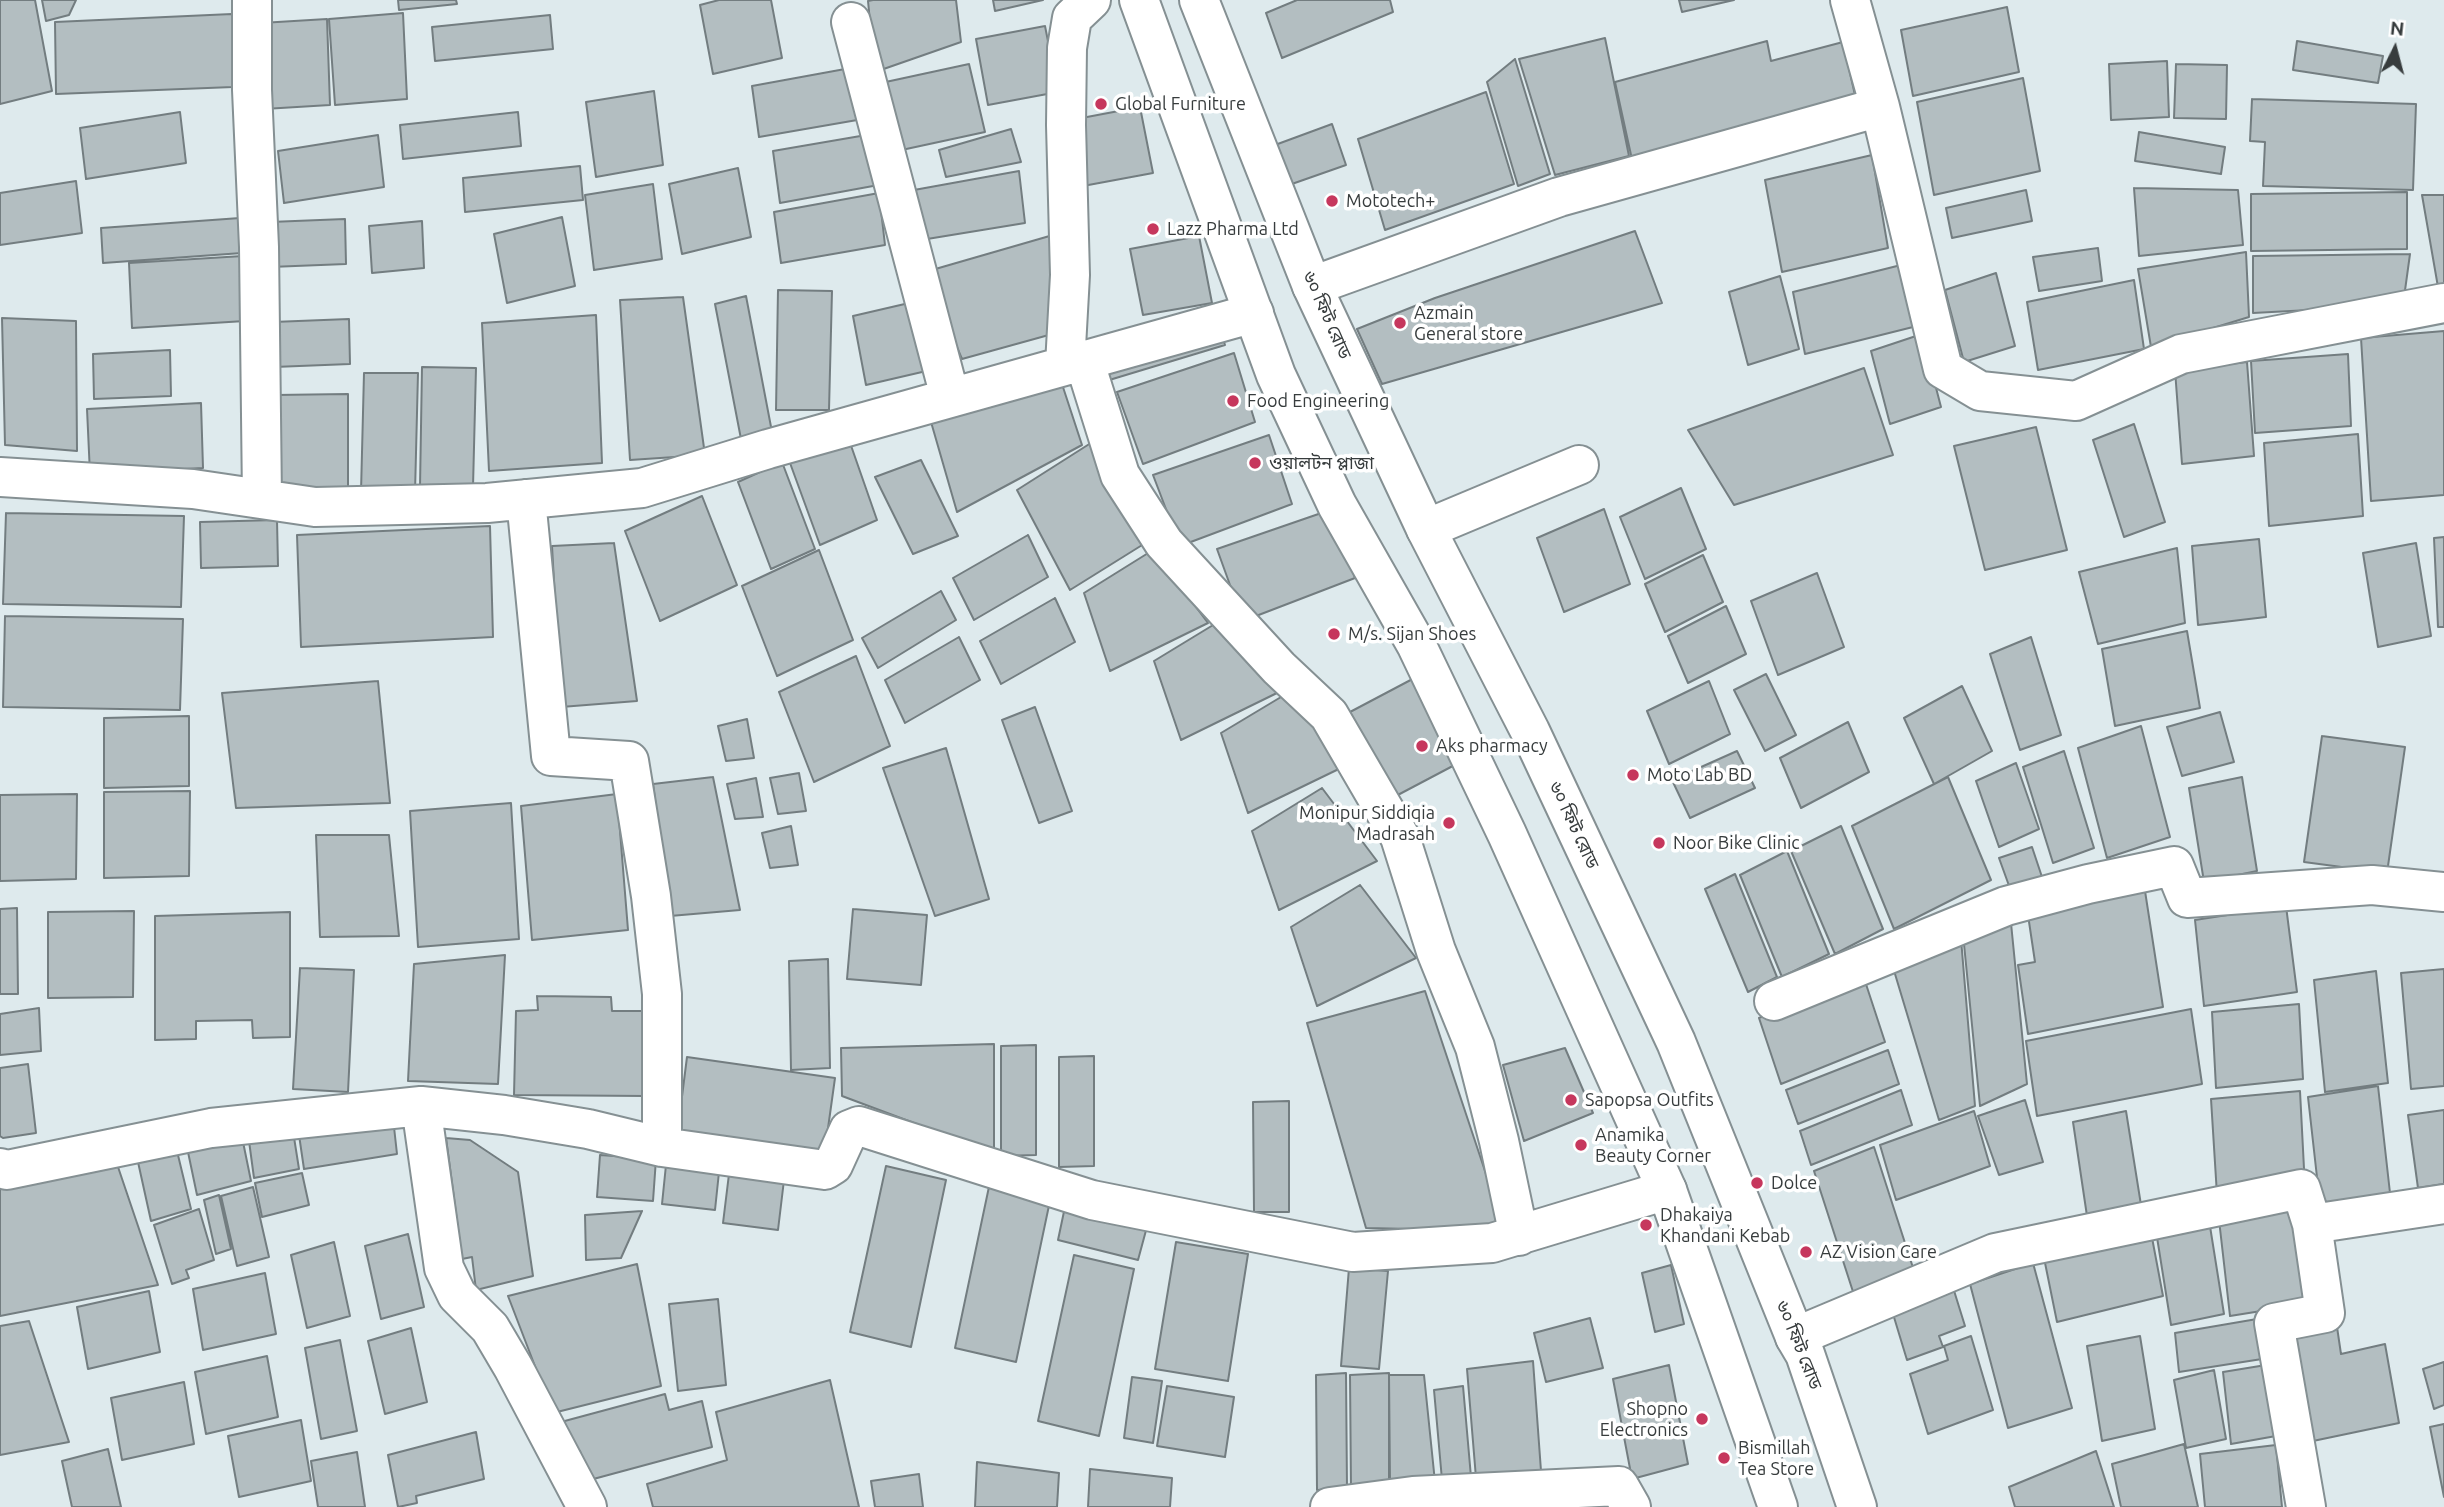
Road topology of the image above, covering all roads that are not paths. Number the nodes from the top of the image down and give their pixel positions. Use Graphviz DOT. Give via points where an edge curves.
graph roads {
  1 [pos="252,0"];
  2 [pos="1091,0"];
  3 [pos="1139,0"];
  4 [pos="1199,0"];
  5 [pos="1850,0"];
  6 [pos="852,22"];
  7 [pos="1880,107"];
  8 [pos="1312,286"];
  9 [pos="2444,303"];
  10 [pos="1254,313"];
  11 [pos="1074,362"];
  12 [pos="950,397"];
  13 [pos="1579,465"];
  14 [pos="0,477"];
  15 [pos="262,499"];
  16 [pos="526,499"];
  17 [pos="1426,529"];
  18 [pos="2444,892"];
  19 [pos="1774,1001"];
  20 [pos="421,1105"];
  21 [pos="663,1147"];
  22 [pos="0,1168"];
  23 [pos="1667,1190"];
  24 [pos="2444,1204"];
  25 [pos="2312,1224"];
  26 [pos="1519,1236"];
  27 [pos="1795,1336"];
  28 [pos="587,1507"];
  29 [pos="1329,1507"];
  30 [pos="1631,1507"];
  31 [pos="1778,1507"];
  32 [pos="1857,1507"];
  33 [pos="2306,1507"];
  1 -- 15 [label="street"];
  2 -- 11 [label="street" via="1072,18 1067,48"];
  3 -- 10 [label="street"];
  4 -- 8 [label="street, ৬০ ফিট রোড"];
  5 -- 7 [label="street"];
  6 -- 12 [label="street"];
  7 -- 8 [label="street" via="1559,197"];
  7 -- 9 [label="street" via="1943,369 1980,391 2076,401 2181,354"];
  8 -- 17 [label="street, ৬০ ফিট রোড"];
  10 -- 11 [label="street"];
  10 -- 23 [label="street" via="1276,375 1337,505 1416,644 1507,834"];
  11 -- 12 [label="street"];
  11 -- 26 [label="street" via="1120,475 1164,543 1329,716 1400,837 1436,951 1475,1046"];
  12 -- 16 [label="street" via="642,488"];
  13 -- 17 [label="street"];
  14 -- 15 [label="street" via="193,488"];
  15 -- 16 [label="street" via="315,508"];
  16 -- 21 [label="street" via="551,756 629,761 662,994"];
  17 -- 27 [label="street, ৬০ ফিট রোড" via="1530,731 1676,1042"];
  18 -- 19 [label="street" via="2372,886 2187,898 2174,866 2006,906"];
  20 -- 21 [label="street" via="588,1129"];
  20 -- 22 [label="street" via="211,1128"];
  20 -- 28 [label="street" via="444,1268 457,1295 496,1338"];
  21 -- 26 [label="street" via="825,1170 833,1165 849,1130 859,1126 1092,1200 1353,1252"];
  23 -- 26 [label="street"];
  23 -- 31 [label="street"];
  24 -- 25 [label="street"];
  25 -- 27 [label="street" via="2301,1188 1996,1253"];
  25 -- 33 [label="street" via="2325,1314 2274,1323"];
  27 -- 32 [label="street, ৬০ ফিট রোড"];
  29 -- 30 [label="street" via="1413,1496 1619,1486"];
}
